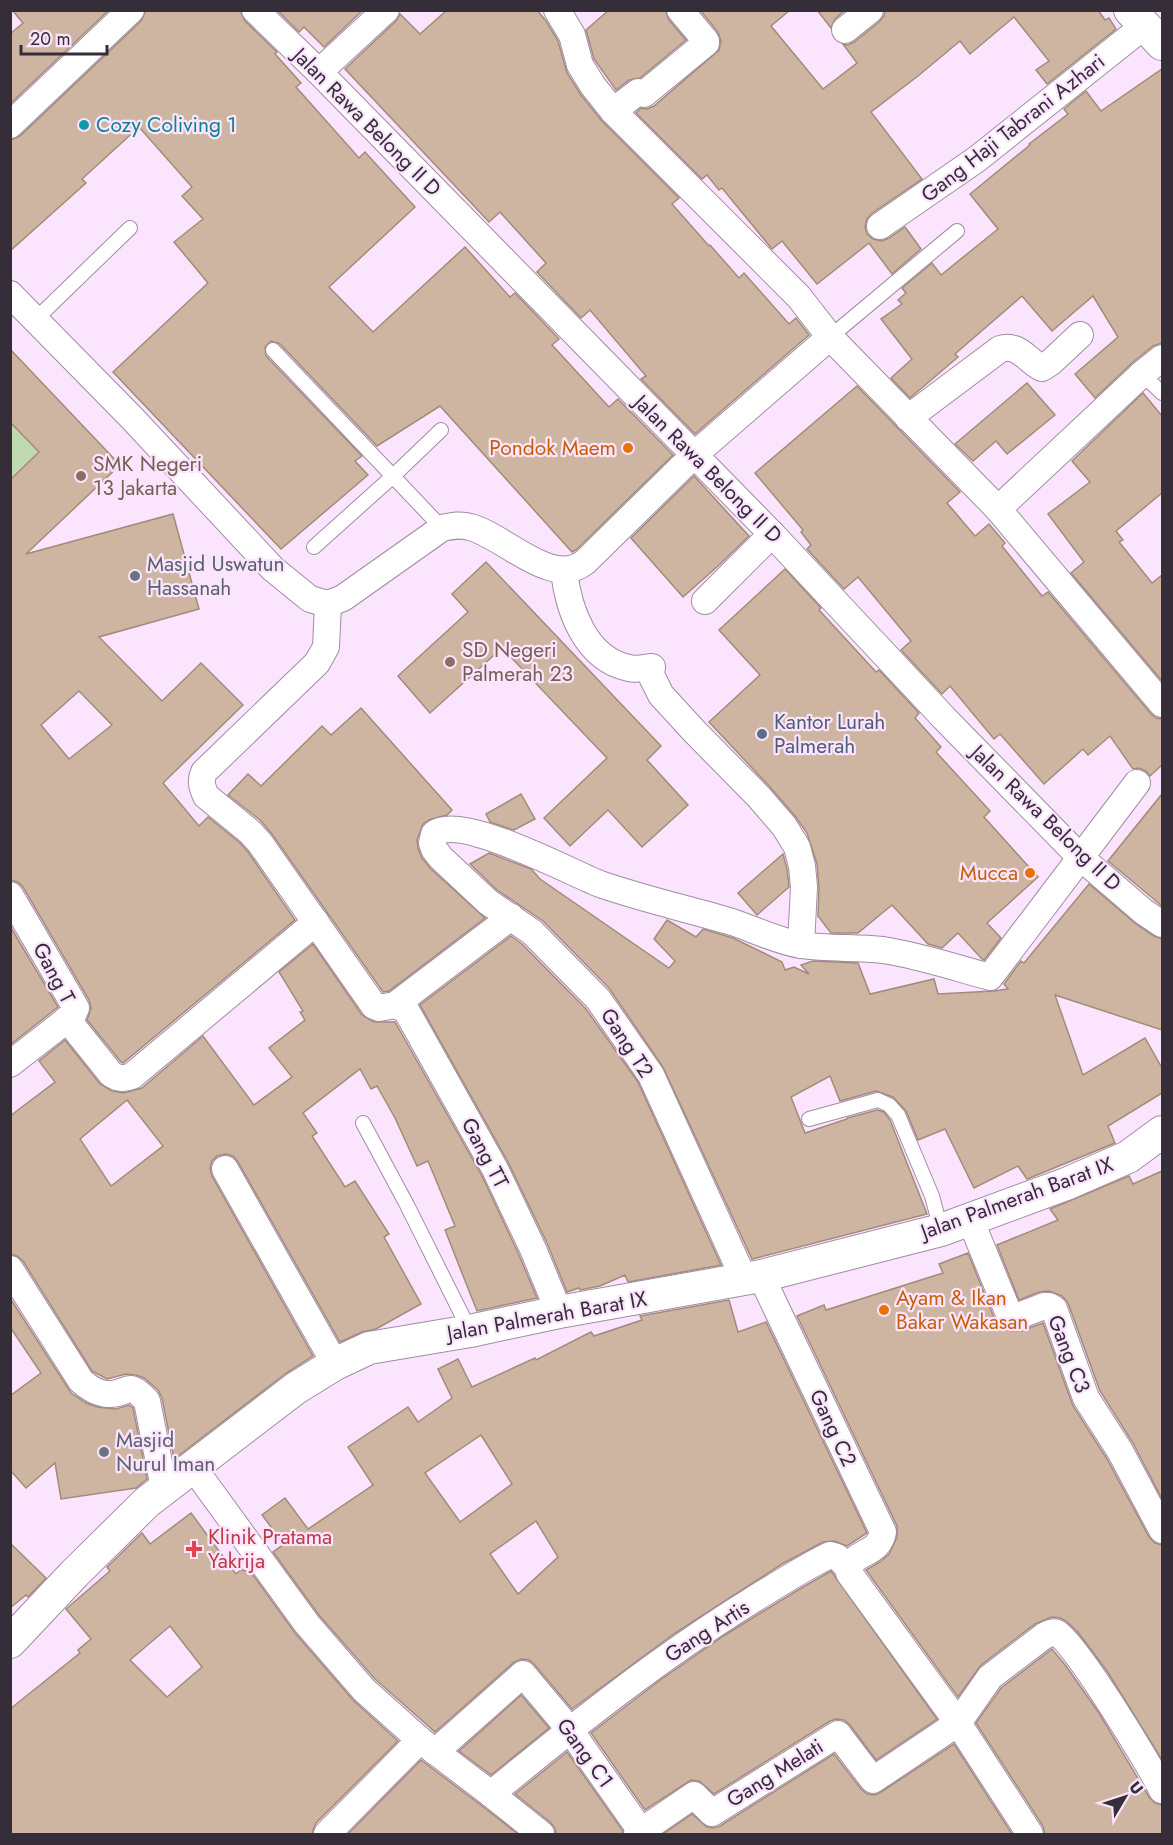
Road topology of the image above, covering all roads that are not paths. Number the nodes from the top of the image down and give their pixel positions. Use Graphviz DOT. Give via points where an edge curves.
graph roads {
  1 [pos="131,10"];
  2 [pos="255,10"];
  3 [pos="386,10"];
  4 [pos="557,10"];
  5 [pos="680,10"];
  6 [pos="870,10"];
  7 [pos="1146,27"];
  8 [pos="846,30"];
  9 [pos="319,72"];
  10 [pos="613,111"];
  11 [pos="10,125"];
  12 [pos="880,226"];
  13 [pos="130,228"];
  14 [pos="957,231"];
  15 [pos="10,294"];
  16 [pos="35,320"];
  17 [pos="1080,335"];
  18 [pos="830,337"];
  19 [pos="273,350"];
  20 [pos="1162,358"];
  21 [pos="1142,374"];
  22 [pos="1162,393"];
  23 [pos="908,418"];
  24 [pos="441,430"];
  25 [pos="694,455"];
  26 [pos="392,477"];
  27 [pos="998,509"];
  28 [pos="442,528"];
  29 [pos="772,534"];
  30 [pos="314,547"];
  31 [pos="564,570"];
  32 [pos="705,601"];
  33 [pos="328,604"];
  34 [pos="1162,704"];
  35 [pos="1137,783"];
  36 [pos="1080,856"];
  37 [pos="10,895"];
  38 [pos="511,917"];
  39 [pos="316,922"];
  40 [pos="1162,924"];
  41 [pos="801,945"];
  42 [pos="395,1005"];
  43 [pos="68,1019"];
  44 [pos="10,1064"];
  45 [pos="810,1119"];
  46 [pos="363,1123"];
  47 [pos="1162,1132"];
  48 [pos="225,1170"];
  49 [pos="970,1218"];
  50 [pos="941,1230"];
  51 [pos="10,1269"];
  52 [pos="753,1277"];
  53 [pos="559,1312"];
  54 [pos="470,1331"];
  55 [pos="335,1364"];
  56 [pos="193,1467"];
  57 [pos="164,1488"];
  58 [pos="1162,1530"];
  59 [pos="849,1568"];
  60 [pos="10,1642"];
  61 [pos="958,1723"];
  62 [pos="570,1730"];
  63 [pos="428,1746"];
  64 [pos="1162,1790"];
  65 [pos="492,1794"];
  66 [pos="640,1833"];
  67 [pos="327,1834"];
  68 [pos="541,1834"];
  69 [pos="1030,1834"];
  1 -- 11 [label="street"];
  2 -- 9 [label="street, Jalan Rawa Belong II D"];
  3 -- 9 [label="street"];
  4 -- 10 [label="street" via="572,35 580,65"];
  5 -- 10 [label="street" via="706,43 644,94 638,92"];
  6 -- 8 [label="street"];
  7 -- 12 [label="street, Gang Haji Tabrani Azhari" via="977,159"];
  9 -- 25 [label="street, Jalan Rawa Belong II D"];
  10 -- 18 [label="street" via="799,297"];
  13 -- 16 [label="lane"];
  14 -- 18 [label="lane"];
  15 -- 16 [label="street"];
  16 -- 33 [label="street" via="273,569 310,599"];
  17 -- 23 [label="street" via="1042,368 1020,350 1008,346 1000,349"];
  18 -- 23 [label="street"];
  18 -- 25 [label="street"];
  19 -- 26 [label="lane"];
  20 -- 21 [label="street"];
  21 -- 22 [label="lane"];
  21 -- 27 [label="street"];
  23 -- 27 [label="street"];
  24 -- 26 [label="lane"];
  25 -- 29 [label="street, Jalan Rawa Belong II D"];
  25 -- 31 [label="street" via="585,562"];
  26 -- 28 [label="lane"];
  26 -- 30 [label="lane"];
  27 -- 34 [label="street"];
  28 -- 31 [label="street" via="471,527 548,568"];
  28 -- 33 [label="street" via="343,598"];
  29 -- 32 [label="street"];
  29 -- 36 [label="street, Jalan Rawa Belong II D"];
  31 -- 41 [label="street" via="570,606 588,641 601,655 627,668 652,667 651,675 661,694 784,826 797,847 802,866"];
  33 -- 39 [label="street" via="326,647 317,663 201,778 206,796 250,831"];
  35 -- 36 [label="street"];
  36 -- 40 [label="street, Jalan Rawa Belong II D"];
  36 -- 41 [label="street" via="990,977 926,957"];
  37 -- 43 [label="street, Gang T" via="76,1008"];
  38 -- 41 [label="street, Gang T2" via="488,902 441,858 432,843 434,834 445,829 466,831 508,844 600,884"];
  38 -- 42 [label="street"];
  38 -- 52 [label="street, Gang T2" via="532,932 598,999 651,1075"];
  39 -- 42 [label="street" via="374,1005"];
  39 -- 43 [label="street" via="132,1076 118,1078 111,1074"];
  42 -- 53 [label="street, Gang TT" via="406,1010 495,1169"];
  43 -- 44 [label="street, Gang T"];
  45 -- 50 [label="lane" via="878,1100 889,1105 898,1115"];
  46 -- 54 [label="lane"];
  47 -- 49 [label="street, Jalan Palmerah Barat IX" via="1117,1162"];
  48 -- 55 [label="street"];
  49 -- 50 [label="street, Jalan Palmerah Barat IX"];
  49 -- 58 [label="street, Gang C3" via="1009,1314 1016,1317 1044,1306 1054,1309 1086,1398 1120,1451"];
  50 -- 52 [label="street, Jalan Palmerah Barat IX"];
  51 -- 57 [label="street" via="81,1382 106,1394 133,1389 147,1401"];
  52 -- 53 [label="street, Jalan Palmerah Barat IX"];
  52 -- 59 [label="street, Gang C2" via="883,1532 877,1546 855,1559"];
  53 -- 54 [label="street, Jalan Palmerah Barat IX"];
  54 -- 55 [label="street, Jalan Palmerah Barat IX" via="369,1348"];
  55 -- 56 [label="street, Jalan Palmerah Barat IX" via="296,1388"];
  56 -- 57 [label="street, Jalan Palmerah Barat IX"];
  56 -- 63 [label="street" via="307,1624 364,1690"];
  57 -- 60 [label="street, Jalan Palmerah Barat IX"];
  59 -- 61 [label="street"];
  59 -- 62 [label="street, Gang Artis" via="830,1555 787,1579 655,1665"];
  61 -- 64 [label="street" via="990,1677 1044,1636 1057,1632 1125,1726"];
  61 -- 66 [label="street, Gang Melati" via="873,1780 838,1734 712,1813 694,1796"];
  61 -- 69 [label="street"];
  62 -- 63 [label="street, Gang C1" via="523,1674"];
  62 -- 65 [label="street"];
  62 -- 66 [label="street, Gang C1"];
  63 -- 65 [label="street"];
  63 -- 67 [label="street"];
  65 -- 68 [label="street"];
}
